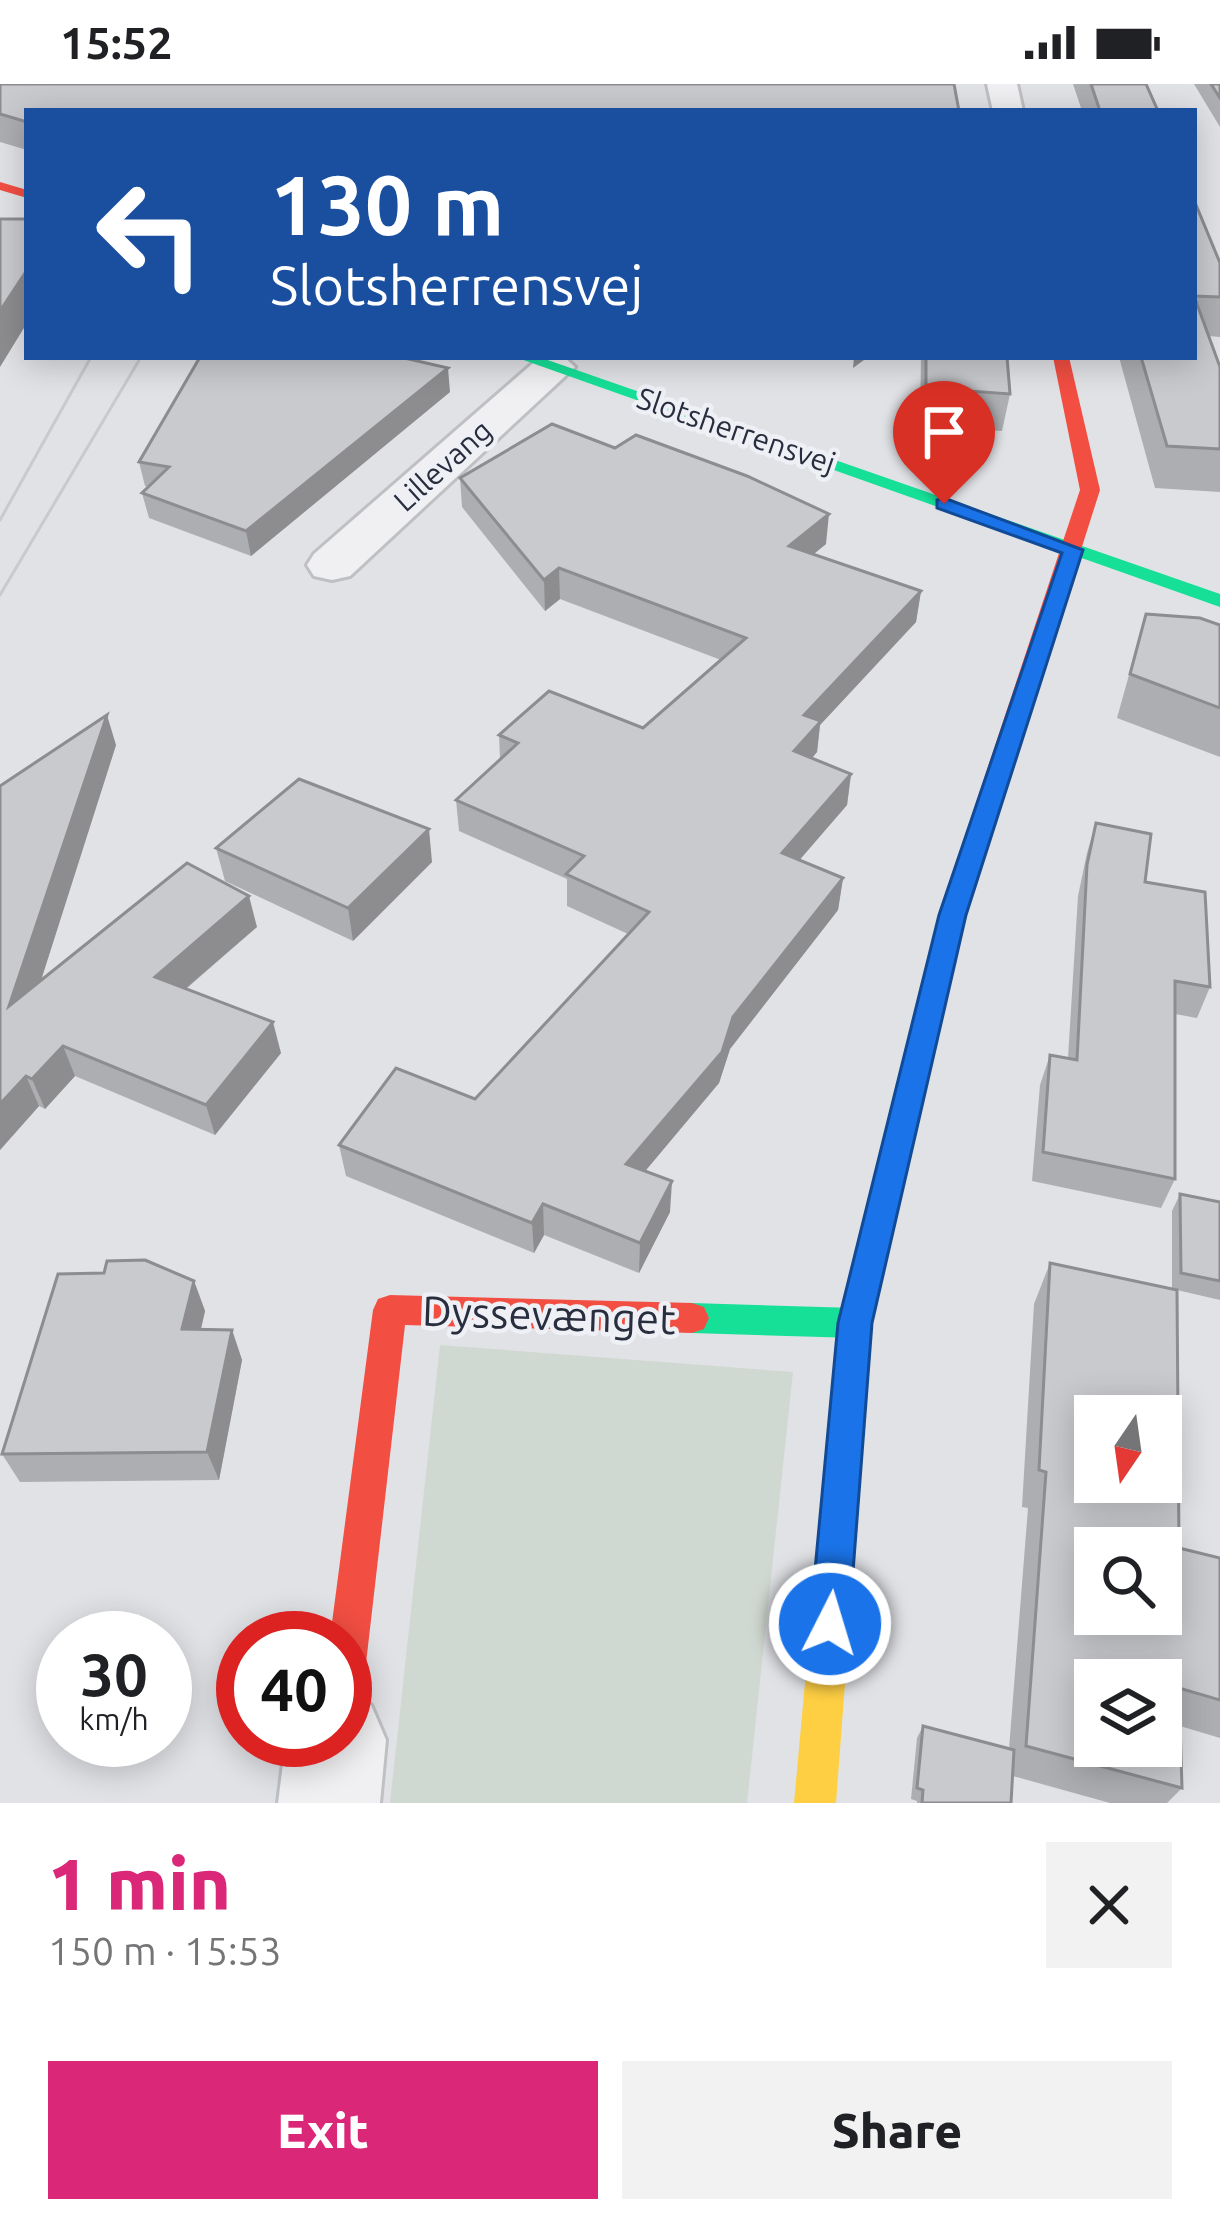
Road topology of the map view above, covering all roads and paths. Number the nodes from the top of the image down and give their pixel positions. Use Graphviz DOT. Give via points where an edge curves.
graph roads {
  1 [pos="1062,360"];
  2 [pos="539,362"];
  3 [pos="1073,550"];
  4 [pos="332,565"];
  5 [pos="1220,601"];
  6 [pos="855,1323"];
  7 [pos="353,1611"];
  8 [pos="334,1767"];
  9 [pos="329,1803"];
  10 [pos="815,1803"];
  1 -- 3 [label="street" via="1090,490"];
  2 -- 3 [label="street, Slotsherrensvej"];
  2 -- 4 [label="street, Lillevang"];
  3 -- 5 [label="street, Slotsherrensvej"];
  3 -- 6 [label="street" via="952,915"];
  6 -- 7 [label="street, Dyssevænget" via="390,1310"];
  6 -- 10 [label="street"];
  8 -- 9 [label="street"];
}
